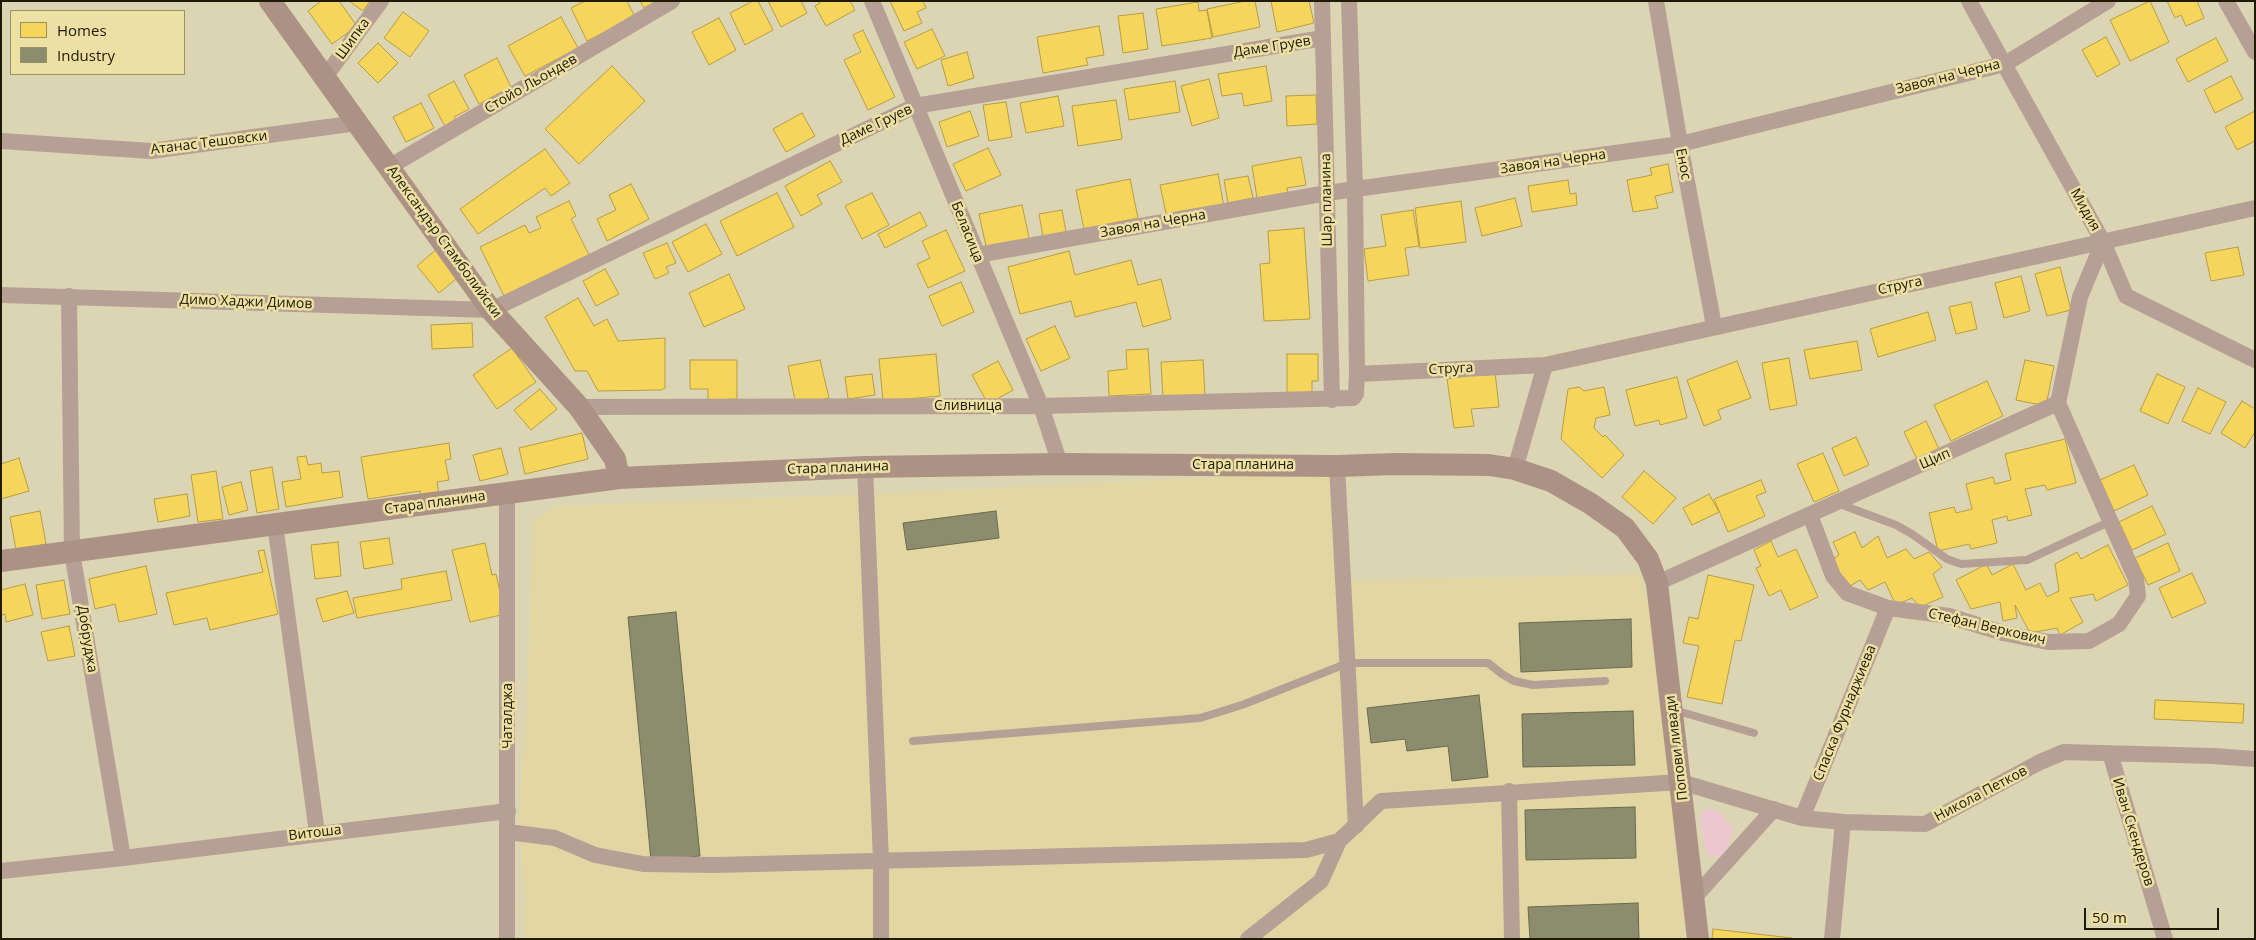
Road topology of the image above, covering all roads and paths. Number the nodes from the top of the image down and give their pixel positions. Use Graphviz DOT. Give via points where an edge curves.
graph roads {
  1 [pos="270,1"];
  2 [pos="381,1"];
  3 [pos="672,1"];
  4 [pos="872,1"];
  5 [pos="1322,1"];
  6 [pos="1349,1"];
  7 [pos="1656,1"];
  8 [pos="1969,1"];
  9 [pos="2108,1"];
  10 [pos="2226,1"];
  11 [pos="1323,38"];
  12 [pos="2255,52"];
  13 [pos="2004,64"];
  14 [pos="325,77"];
  15 [pos="915,106"];
  16 [pos="357,124"];
  17 [pos="1,141"];
  18 [pos="1680,144"];
  19 [pos="389,167"];
  20 [pos="1355,188"];
  21 [pos="1327,193"];
  22 [pos="2255,208"];
  23 [pos="2103,242"];
  24 [pos="976,255"];
  25 [pos="1,295"];
  26 [pos="69,296"];
  27 [pos="491,310"];
  28 [pos="1714,326"];
  29 [pos="2255,360"];
  30 [pos="1545,364"];
  31 [pos="1357,374"];
  32 [pos="1356,394"];
  33 [pos="1332,400"];
  34 [pos="2058,403"];
  35 [pos="1041,406"];
  36 [pos="579,407"];
  37 [pos="1060,464"];
  38 [pos="1337,466"];
  39 [pos="865,467"];
  40 [pos="1515,469"];
  41 [pos="619,478"];
  42 [pos="507,493"];
  43 [pos="1837,503"];
  44 [pos="1810,515"];
  45 [pos="2111,521"];
  46 [pos="275,524"];
  47 [pos="72,552"];
  48 [pos="1648,559"];
  49 [pos="1,561"];
  50 [pos="1657,584"];
  51 [pos="1888,608"];
  52 [pos="1348,663"];
  53 [pos="1605,681"];
  54 [pos="1672,709"];
  55 [pos="1754,734"];
  56 [pos="913,741"];
  57 [pos="2110,753"];
  58 [pos="2255,759"];
  59 [pos="1681,782"];
  60 [pos="1509,791"];
  61 [pos="1774,809"];
  62 [pos="508,810"];
  63 [pos="1802,818"];
  64 [pos="1843,822"];
  65 [pos="1356,826"];
  66 [pos="508,832"];
  67 [pos="317,833"];
  68 [pos="1338,841"];
  69 [pos="123,858"];
  70 [pos="881,861"];
  71 [pos="1,871"];
  72 [pos="1693,899"];
  73 [pos="507,939"];
  74 [pos="880,939"];
  75 [pos="1248,939"];
  76 [pos="1512,939"];
  77 [pos="1698,939"];
  78 [pos="1832,939"];
  79 [pos="2165,939"];
  1 -- 14 [label="street, Александър Стамболийски"];
  2 -- 14 [label="street, Шипка"];
  3 -- 19 [label="street, Стойо Льондев"];
  4 -- 15 [label="street, Беласица"];
  5 -- 11 [label="street, Шар планина"];
  6 -- 20 [label="street, Шар планина"];
  7 -- 18 [label="street, Енос"];
  8 -- 13 [label="street, Мидия"];
  9 -- 13 [label="street, Завоя на Черна"];
  10 -- 12 [label="street"];
  11 -- 15 [label="street, Даме Груев"];
  11 -- 21 [label="street, Шар планина"];
  13 -- 18 [label="street, Завоя на Черна"];
  13 -- 23 [label="street, Мидия"];
  14 -- 16 [label="street, Александър Стамболийски"];
  15 -- 24 [label="street, Беласица"];
  15 -- 27 [label="street, Даме Груев"];
  16 -- 17 [label="street, Атанас Тешовски" via="151,151"];
  16 -- 19 [label="street, Александър Стамболийски"];
  18 -- 20 [label="street, Завоя на Черна"];
  18 -- 28 [label="street, Енос"];
  19 -- 27 [label="street, Александър Стамболийски"];
  20 -- 21 [label="street, Завоя на Черна"];
  20 -- 31 [label="street, Шар планина"];
  21 -- 24 [label="street, Завоя на Черна"];
  21 -- 33 [label="street, Шар планина"];
  22 -- 23 [label="street, Струга"];
  23 -- 28 [label="street, Струга"];
  23 -- 29 [label="street, Мидия" via="2126,296"];
  23 -- 34 [label="street" via="2080,297"];
  24 -- 35 [label="street, Беласица"];
  25 -- 26 [label="street, Димо Хаджи Димов"];
  26 -- 27 [label="street, Димо Хаджи Димов"];
  26 -- 47 [label="street, Добруджа"];
  27 -- 36 [label="street, Александър Стамболийски"];
  28 -- 30 [label="street, Струга"];
  30 -- 31 [label="street, Струга"];
  30 -- 40 [label="street"];
  31 -- 32 [label="street, Шар планина"];
  32 -- 33 [label="street, Сливница" via="1352,398"];
  33 -- 35 [label="street, Сливница"];
  34 -- 43 [label="street, Щип"];
  34 -- 45 [label="street, Стефан Веркович"];
  35 -- 36 [label="street, Сливница"];
  35 -- 37 [label="street, Беласица"];
  36 -- 41 [label="street, Александър Стамболийски" via="616,459"];
  37 -- 38 [label="street, Стара планина"];
  37 -- 39 [label="street, Стара планина"];
  38 -- 40 [label="street, Стара планина" via="1489,465"];
  38 -- 52 [label="street"];
  39 -- 41 [label="street, Стара планина"];
  39 -- 70 [label="street"];
  40 -- 48 [label="street, Стара планина" via="1552,482 1591,504 1625,528"];
  41 -- 42 [label="street, Стара планина"];
  42 -- 46 [label="street, Стара планина"];
  42 -- 62 [label="street, Чаталджа"];
  43 -- 44 [label="street, Щип"];
  43 -- 45 [label="lane" via="1896,525 1947,559 1961,564 2027,560"];
  44 -- 50 [label="street, Щип"];
  44 -- 51 [label="street, Стефан Веркович" via="1833,576 1846,593"];
  45 -- 51 [label="street, Стефан Веркович" via="2136,579 2138,596 2119,624 2089,640 2048,642 2003,633 1949,616"];
  46 -- 47 [label="street, Стара планина"];
  46 -- 67 [label="street"];
  47 -- 49 [label="street, Стара планина"];
  47 -- 69 [label="street, Добруджа"];
  48 -- 50 [label="street, Попови ливади"];
  50 -- 54 [label="street, Попови ливади"];
  51 -- 63 [label="street, Спаска Фурнаджиева"];
  52 -- 53 [label="lane" via="1488,663 1514,681 1533,684"];
  52 -- 56 [label="lane" via="1200,718"];
  52 -- 65 [label="street"];
  54 -- 55 [label="lane"];
  54 -- 59 [label="street, Попови ливади"];
  57 -- 58 [label="street, Никола Петков"];
  57 -- 64 [label="street, Никола Петков" via="2064,752 1925,824"];
  57 -- 79 [label="street, Иван Скендеров"];
  59 -- 60 [label="street, Никола Петков"];
  59 -- 61 [label="street, Никола Петков"];
  59 -- 72 [label="street, Попови ливади"];
  60 -- 65 [label="street, Никола Петков" via="1381,801"];
  60 -- 76 [label="street"];
  61 -- 63 [label="street, Никола Петков"];
  61 -- 72 [label="street"];
  62 -- 66 [label="street, Чаталджа"];
  62 -- 67 [label="street, Витоша"];
  63 -- 64 [label="street, Никола Петков"];
  64 -- 78 [label="street"];
  65 -- 68 [label="street, Никола Петков"];
  66 -- 70 [label="street" via="554,838 595,855 643,864"];
  66 -- 73 [label="street, Чаталджа"];
  67 -- 69 [label="street, Витоша"];
  68 -- 70 [label="street" via="1306,850"];
  68 -- 75 [label="street" via="1321,881"];
  69 -- 71 [label="street"];
  70 -- 74 [label="street"];
  72 -- 77 [label="street, Попови ливади"];
}
